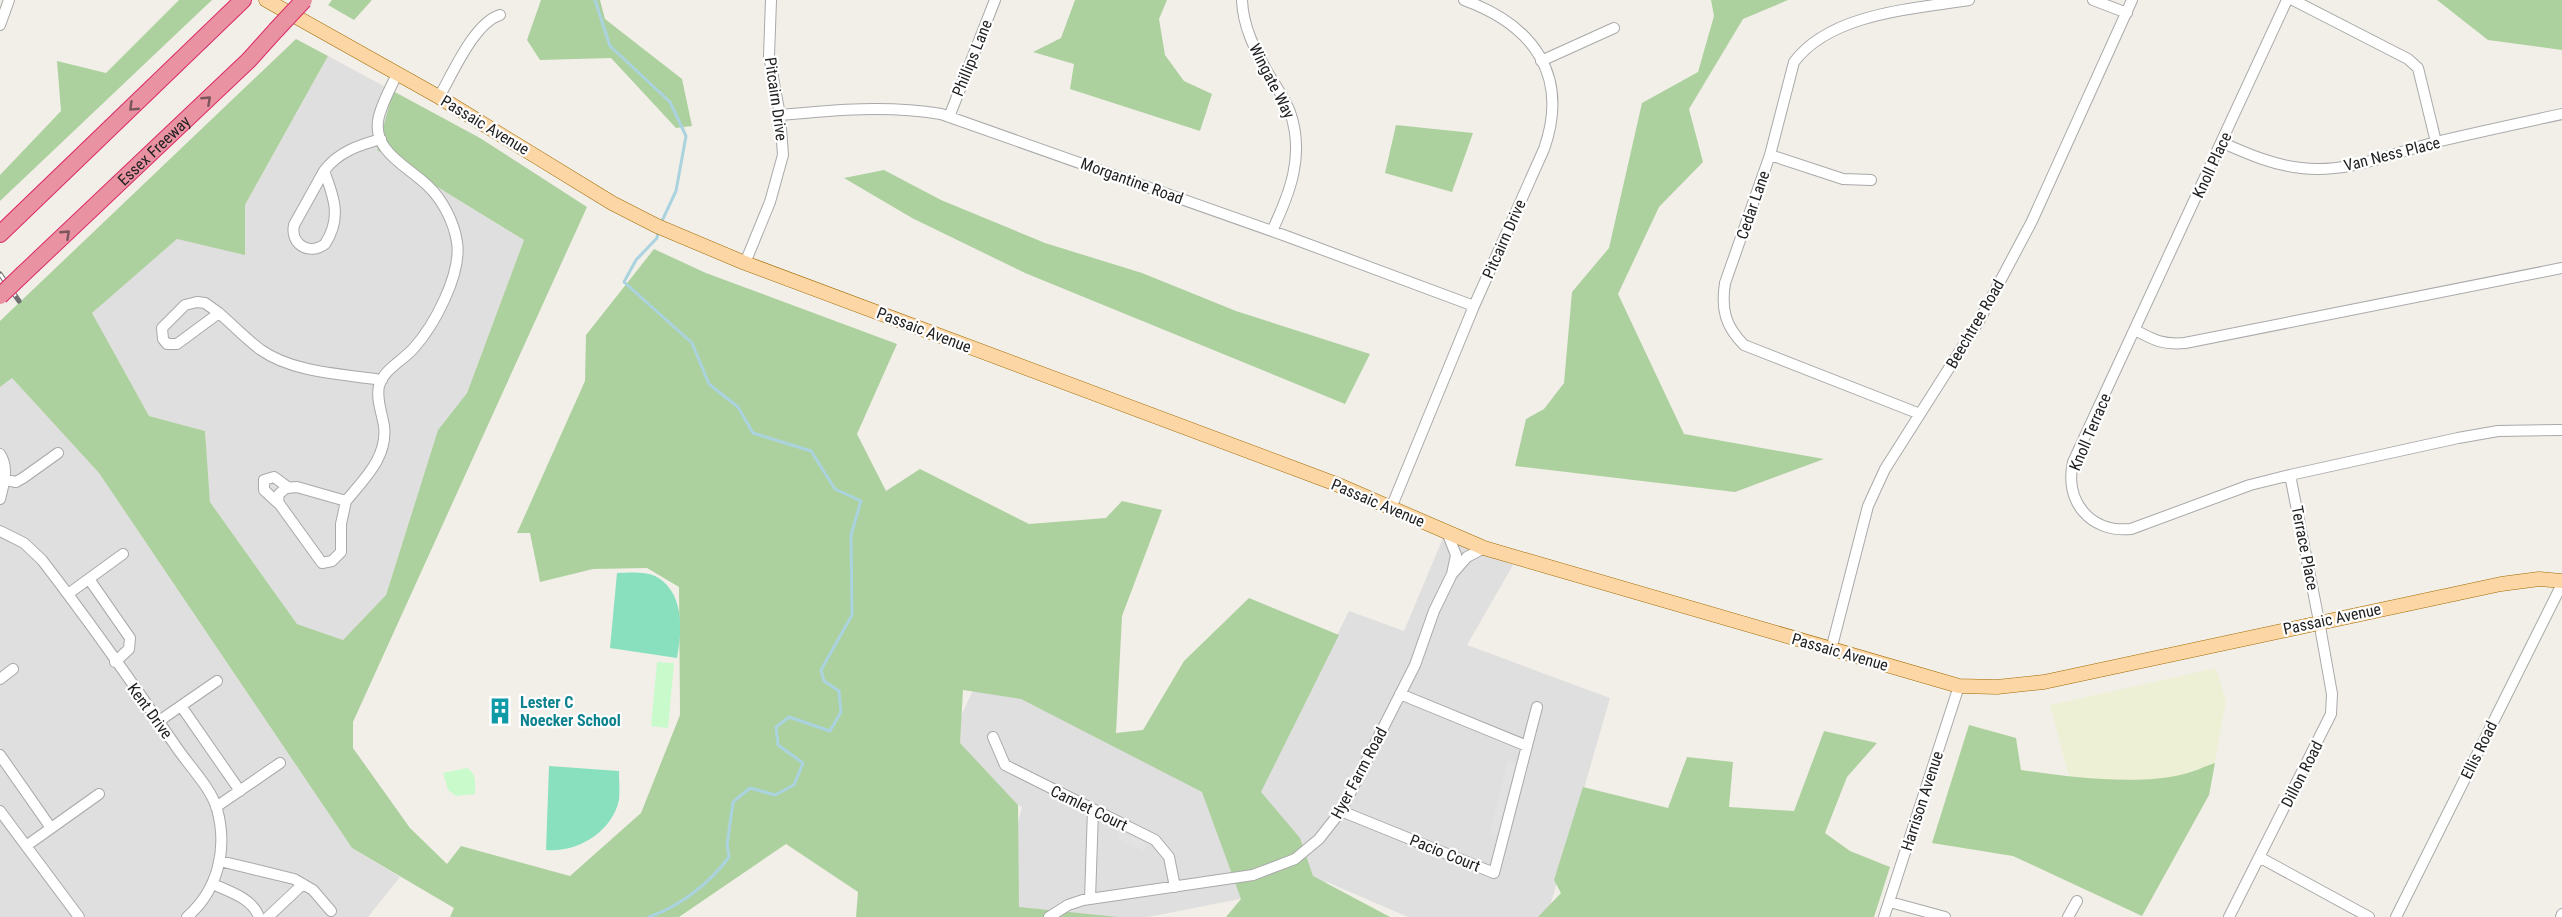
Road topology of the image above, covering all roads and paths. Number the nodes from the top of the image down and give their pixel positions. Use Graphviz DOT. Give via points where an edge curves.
graph roads {
  1 [pos="9,0"];
  2 [pos="266,0"];
  3 [pos="304,0"];
  4 [pos="771,0"];
  5 [pos="995,0"];
  6 [pos="1242,0"];
  7 [pos="1464,0"];
  8 [pos="1969,0"];
  9 [pos="2093,0"];
  10 [pos="2132,0"];
  11 [pos="2288,0"];
  12 [pos="2292,0"];
  13 [pos="239,4"];
  14 [pos="2127,13"];
  15 [pos="500,15"];
  16 [pos="0,25"];
  17 [pos="1614,28"];
  18 [pos="1541,61"];
  19 [pos="397,74"];
  20 [pos="440,98"];
  21 [pos="2562,114"];
  22 [pos="780,115"];
  23 [pos="949,117"];
  24 [pos="381,139"];
  25 [pos="2436,142"];
  26 [pos="2223,143"];
  27 [pos="1770,155"];
  28 [pos="324,171"];
  29 [pos="1871,180"];
  30 [pos="1272,231"];
  31 [pos="0,234"];
  32 [pos="745,263"];
  33 [pos="2562,268"];
  34 [pos="0,296"];
  35 [pos="1474,306"];
  36 [pos="219,313"];
  37 [pos="2135,330"];
  38 [pos="382,380"];
  39 [pos="1920,414"];
  40 [pos="2562,430"];
  41 [pos="58,453"];
  42 [pos="0,454"];
  43 [pos="2290,475"];
  44 [pos="2,479"];
  45 [pos="288,488"];
  46 [pos="0,499"];
  47 [pos="346,501"];
  48 [pos="278,503"];
  49 [pos="1391,508"];
  50 [pos="0,531"];
  51 [pos="1447,532"];
  52 [pos="1484,548"];
  53 [pos="123,554"];
  54 [pos="1452,573"];
  55 [pos="89,579"];
  56 [pos="2562,582"];
  57 [pos="68,594"];
  58 [pos="2319,621"];
  59 [pos="1831,650"];
  60 [pos="115,662"];
  61 [pos="13,669"];
  62 [pos="0,678"];
  63 [pos="216,681"];
  64 [pos="1959,686"];
  65 [pos="1400,694"];
  66 [pos="181,706"];
  67 [pos="1537,707"];
  68 [pos="159,722"];
  69 [pos="993,737"];
  70 [pos="1527,746"];
  71 [pos="0,755"];
  72 [pos="280,763"];
  73 [pos="240,791"];
  74 [pos="99,794"];
  75 [pos="216,807"];
  76 [pos="1093,810"];
  77 [pos="0,811"];
  78 [pos="1341,811"];
  79 [pos="51,828"];
  80 [pos="26,846"];
  81 [pos="2259,857"];
  82 [pos="220,861"];
  83 [pos="213,884"];
  84 [pos="303,884"];
  85 [pos="1175,887"];
  86 [pos="1090,899"];
  87 [pos="2077,901"];
  88 [pos="1890,902"];
  89 [pos="331,911"];
  90 [pos="79,917"];
  91 [pos="187,917"];
  92 [pos="259,917"];
  93 [pos="268,917"];
  94 [pos="1049,917"];
  95 [pos="1884,917"];
  96 [pos="1946,917"];
  97 [pos="2068,917"];
  98 [pos="2229,917"];
  99 [pos="2369,917"];
  100 [pos="2396,917"];
  1 -- 16 [label="street"];
  2 -- 19 [label="main road, Passaic Avenue"];
  34 -- 3 [label="highway, Essex Freeway, one-way, bridge" via="249,60"];
  4 -- 22 [label="street, Pitcairn Drive" via="769,56"];
  5 -- 23 [label="street, Phillips Lane"];
  6 -- 30 [label="street, Wingate Way" via="1251,41 1290,110 1296,135 1291,187"];
  7 -- 18 [label="street, Pitcairn Drive" via="1495,12 1513,25"];
  8 -- 27 [label="street, Cedar Lane" via="1839,26 1801,52 1794,62"];
  9 -- 14 [label="street"];
  10 -- 14 [label="street, Beechtree Road"];
  11 -- 26 [label="street, Knoll Place"];
  12 -- 25 [label="street" via="2408,59 2418,69"];
  13 -- 31 [label="highway, one-way"];
  14 -- 39 [label="street, Beechtree Road" via="2032,221 1979,321"];
  15 -- 20 [label="street" via="489,18 479,29"];
  17 -- 18 [label="street"];
  18 -- 35 [label="street, Pitcairn Drive" via="1552,103 1548,137"];
  19 -- 20 [label="main road, Passaic Avenue"];
  19 -- 24 [label="street" via="379,116"];
  20 -- 32 [label="main road, Passaic Avenue" via="612,204"];
  21 -- 25 [label="street, Van Ness Place"];
  22 -- 23 [label="street, Morgantine Road" via="882,108"];
  22 -- 32 [label="street, Pitcairn Drive" via="783,155 779,177"];
  23 -- 30 [label="street, Morgantine Road"];
  24 -- 28 [label="street" via="340,155"];
  24 -- 38 [label="street" via="393,158 437,196 457,242 457,261 437,314 425,336"];
  25 -- 26 [label="street, Van Ness Place" via="2344,167 2322,169 2262,160"];
  26 -- 37 [label="street, Knoll Place"];
  27 -- 29 [label="street" via="1843,179"];
  27 -- 39 [label="street, Cedar Lane" via="1725,283 1725,320 1733,334 1744,345 1762,353"];
  28 -- 28 [label="street" via="292,230 296,241 307,249 325,244 336,212"];
  30 -- 35 [label="street, Morgantine Road"];
  32 -- 49 [label="main road, Passaic Avenue"];
  33 -- 37 [label="street" via="2184,343 2168,345"];
  35 -- 49 [label="street, Pitcairn Drive"];
  36 -- 36 [label="street" via="205,303 185,305 162,328 163,339 167,344 177,344"];
  36 -- 38 [label="street" via="260,350 279,361"];
  37 -- 43 [label="street, Knoll Terrace" via="2073,462 2072,494 2083,512 2100,525 2131,529 2250,485"];
  38 -- 47 [label="street" via="378,397 384,428 379,461"];
  39 -- 59 [label="street, Beechtree Road" via="1885,469 1868,506"];
  40 -- 43 [label="street, Knoll Terrace" via="2498,431"];
  41 -- 44 [label="street" via="16,482"];
  42 -- 44 [label="street" via="4,463"];
  43 -- 58 [label="street, Terrace Place"];
  44 -- 46 [label="street"];
  45 -- 47 [label="street"];
  45 -- 48 [label="street" via="279,494"];
  45 -- 48 [label="street" via="274,477 264,480 264,490"];
  47 -- 48 [label="street" via="341,552 332,561 322,563"];
  49 -- 51 [label="main road, Passaic Avenue"];
  50 -- 57 [label="street, Kent Drive" via="33,550"];
  51 -- 52 [label="main road, Passaic Avenue"];
  51 -- 54 [label="street, Hyer Farm Road" via="1456,555"];
  52 -- 54 [label="street, Hyer Farm Road" via="1467,557"];
  52 -- 59 [label="main road, Passaic Avenue"];
  53 -- 55 [label="street"];
  54 -- 65 [label="street, Hyer Farm Road"];
  55 -- 57 [label="street"];
  55 -- 60 [label="street" via="130,638 129,649"];
  56 -- 58 [label="main road, Passaic Avenue" via="2522,580"];
  56 -- 100 [label="street, Ellis Road"];
  57 -- 60 [label="street, Kent Drive"];
  58 -- 64 [label="main road, Passaic Avenue" via="2044,682"];
  58 -- 81 [label="street, Dillon Road" via="2332,694 2331,714"];
  59 -- 64 [label="main road, Passaic Avenue"];
  60 -- 68 [label="street, Kent Drive"];
  61 -- 62 [label="street"];
  63 -- 66 [label="street"];
  64 -- 88 [label="street, Harrison Avenue"];
  65 -- 70 [label="street"];
  65 -- 78 [label="street, Hyer Farm Road"];
  66 -- 68 [label="street"];
  66 -- 73 [label="street"];
  67 -- 70 [label="street, Pacio Court"];
  68 -- 75 [label="street, Kent Drive"];
  69 -- 76 [label="street, Camlet Court" via="1005,765"];
  70 -- 78 [label="street, Pacio Court" via="1494,873"];
  71 -- 79 [label="street"];
  72 -- 73 [label="street"];
  73 -- 75 [label="street"];
  74 -- 79 [label="street"];
  75 -- 82 [label="street, Kent Drive"];
  76 -- 85 [label="street, Camlet Court" via="1155,840 1172,866"];
  76 -- 86 [label="street"];
  77 -- 80 [label="street"];
  78 -- 85 [label="street, Hyer Farm Road" via="1304,853 1283,865 1253,875"];
  79 -- 80 [label="street"];
  80 -- 90 [label="street"];
  81 -- 98 [label="street, Dillon Road"];
  81 -- 99 [label="street"];
  82 -- 83 [label="street, Kent Drive"];
  82 -- 84 [label="street"];
  83 -- 91 [label="street, Kent Drive"];
  83 -- 92 [label="street" via="251,904"];
  84 -- 89 [label="street"];
  84 -- 93 [label="street"];
  85 -- 86 [label="street, Hyer Farm Road"];
  86 -- 94 [label="street, Hyer Farm Road" via="1068,905"];
  87 -- 97 [label="street"];
  88 -- 95 [label="street, Harrison Avenue"];
  88 -- 96 [label="street"];
}
